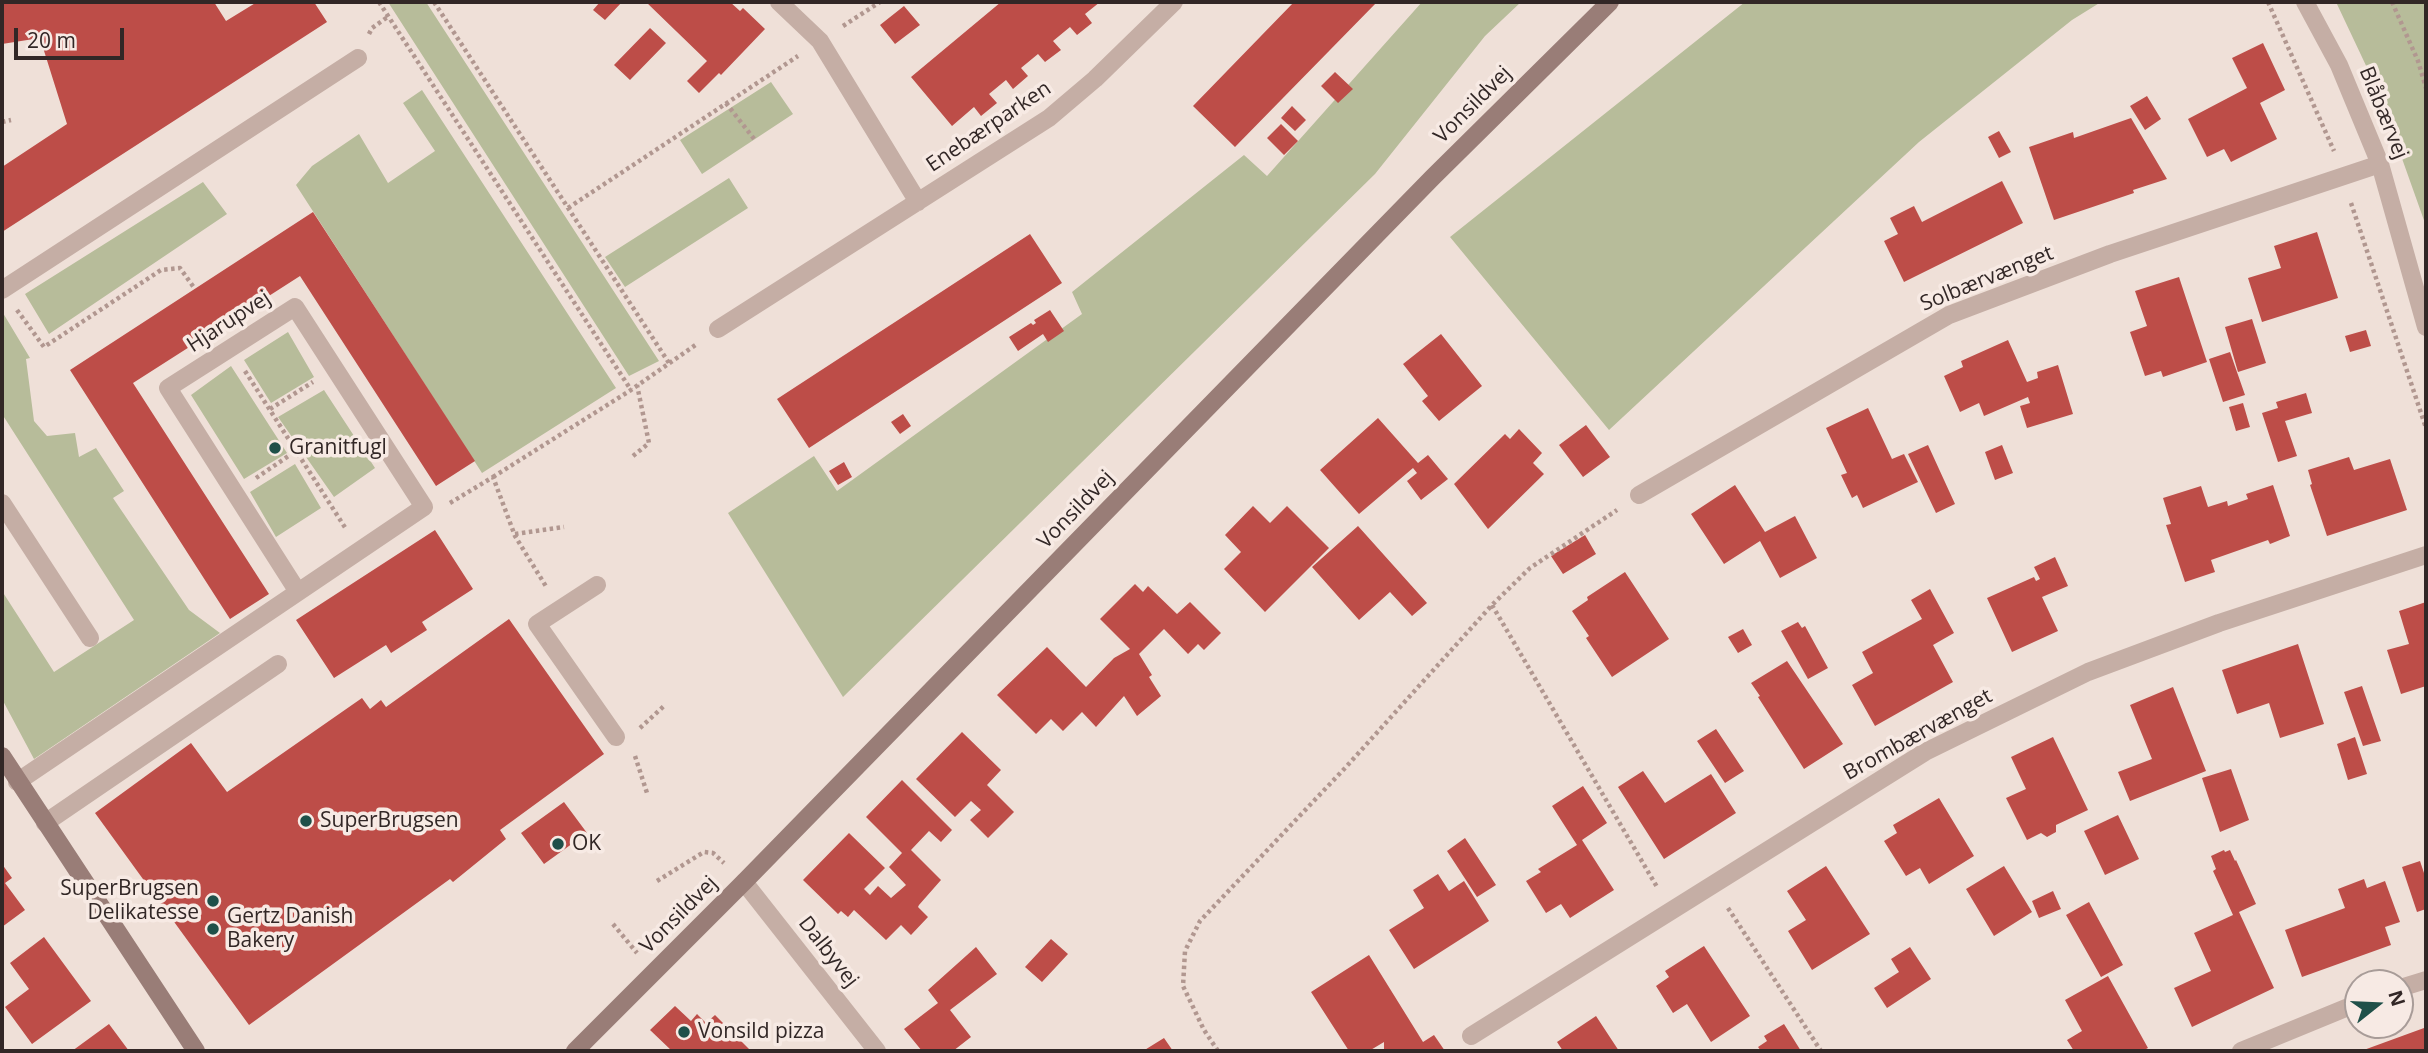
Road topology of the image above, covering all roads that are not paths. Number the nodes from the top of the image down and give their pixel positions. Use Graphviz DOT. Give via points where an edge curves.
graph roads {
  1 [pos="779,2"];
  2 [pos="1174,2"];
  3 [pos="1611,2"];
  4 [pos="2305,2"];
  5 [pos="358,58"];
  6 [pos="2380,164"];
  7 [pos="918,202"];
  8 [pos="2,290"];
  9 [pos="2426,327"];
  10 [pos="718,329"];
  11 [pos="1639,495"];
  12 [pos="2,503"];
  13 [pos="2426,555"];
  14 [pos="597,585"];
  15 [pos="298,592"];
  16 [pos="90,638"];
  17 [pos="278,664"];
  18 [pos="624,736"];
  19 [pos="2,757"];
  20 [pos="17,782"];
  21 [pos="45,823"];
  22 [pos="744,882"];
  23 [pos="2344,1009"];
  24 [pos="1471,1036"];
  25 [pos="196,1051"];
  26 [pos="575,1051"];
  27 [pos="877,1051"];
  28 [pos="2241,1051"];
  1 -- 7 [label="street, Enebærparken" via="820,41"];
  2 -- 7 [label="street, Enebærparken" via="1049,118"];
  3 -- 22 [label="main road, Vonsildvej" via="1433,177"];
  4 -- 6 [label="street, Blåbærvej" via="2339,65"];
  5 -- 8 [label="street"];
  6 -- 9 [label="street, Blåbærvej"];
  6 -- 11 [label="street, Solbærvænget" via="2110,254 1949,315"];
  7 -- 10 [label="street, Enebærparken"];
  12 -- 16 [label="street"];
  13 -- 24 [label="street, Brombærvænget" via="2088,672 1925,752"];
  14 -- 18 [label="street" via="537,624"];
  15 -- 15 [label="street, Hjarupvej" via="168,388 295,307 424,507"];
  15 -- 20 [label="street"];
  17 -- 21 [label="street"];
  19 -- 20 [label="main road"];
  20 -- 21 [label="main road"];
  21 -- 25 [label="main road"];
  22 -- 26 [label="main road, Vonsildvej"];
  22 -- 27 [label="street, Dalbyvej"];
  23 -- 28 [label="street"];
}
